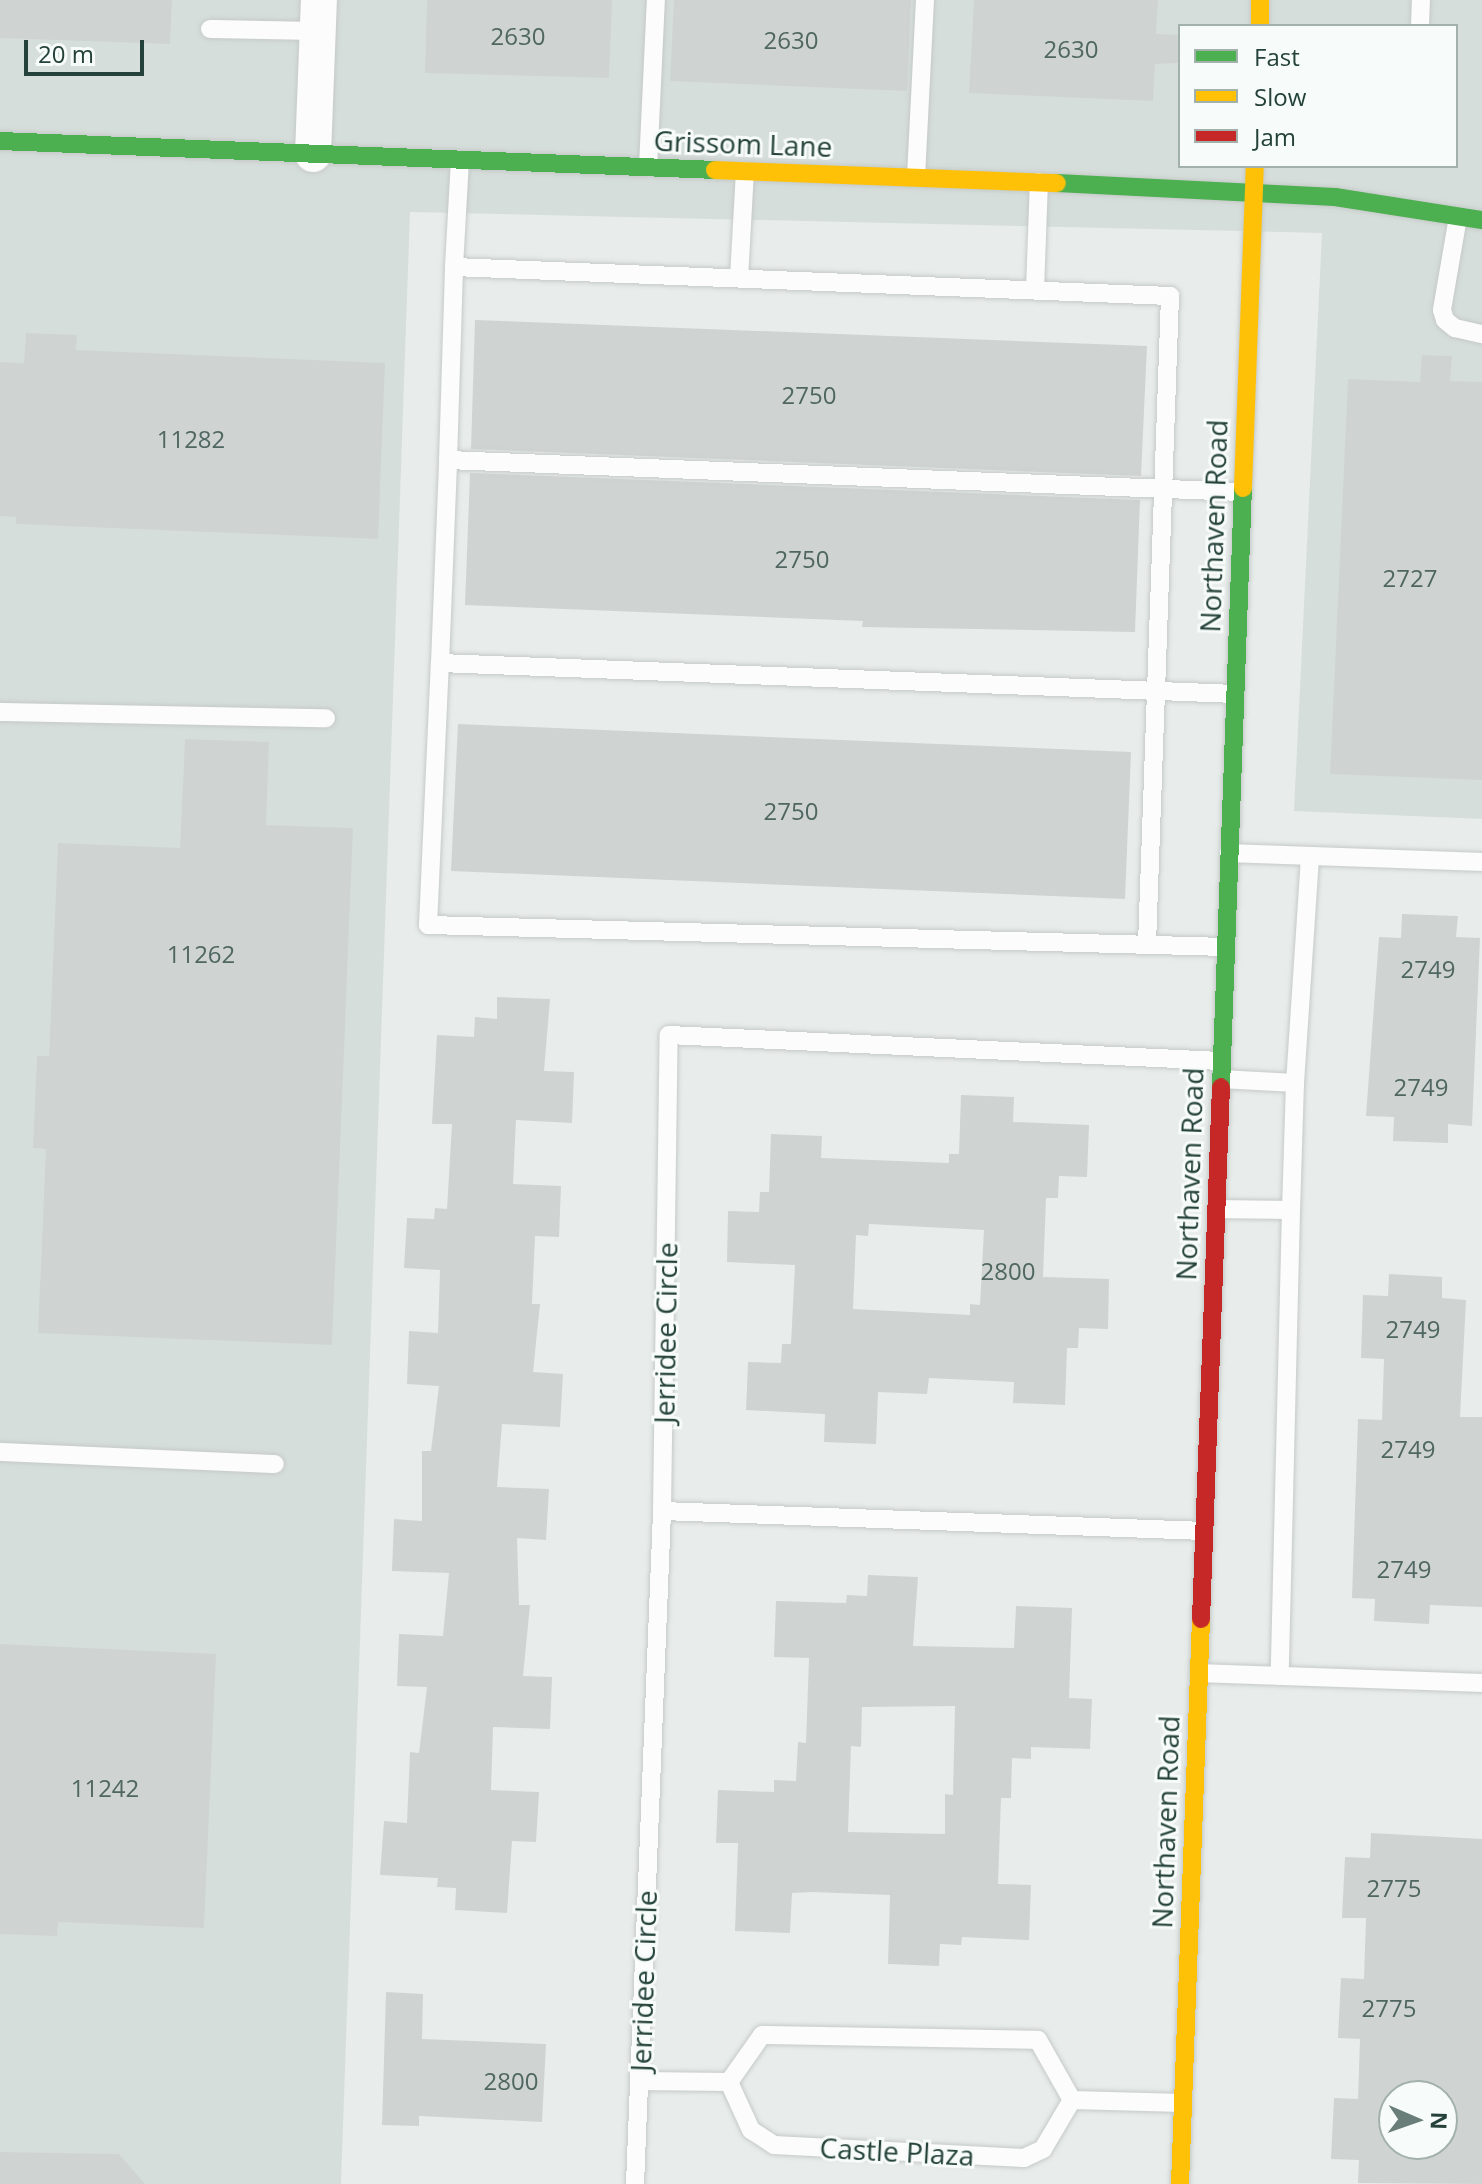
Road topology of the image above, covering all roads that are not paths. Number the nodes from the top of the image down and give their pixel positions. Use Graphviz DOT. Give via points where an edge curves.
graph roads {
  1 [pos="656,0"];
  2 [pos="925,0"];
  3 [pos="1260,0"];
  4 [pos="1421,0"];
  5 [pos="318,16"];
  6 [pos="1260,24"];
  7 [pos="1420,24"];
  8 [pos="210,29"];
  9 [pos="0,141"];
  10 [pos="313,154"];
  11 [pos="460,160"];
  12 [pos="648,167"];
  13 [pos="1255,168"];
  14 [pos="745,171"];
  15 [pos="916,177"];
  16 [pos="1039,182"];
  17 [pos="1254,191"];
  18 [pos="1459,214"];
  19 [pos="1482,220"];
  20 [pos="454,267"];
  21 [pos="739,278"];
  22 [pos="1035,290"];
  23 [pos="1482,334"];
  24 [pos="448,460"];
  25 [pos="1162,488"];
  26 [pos="1243,492"];
  27 [pos="440,663"];
  28 [pos="1153,691"];
  29 [pos="1235,694"];
  30 [pos="0,712"];
  31 [pos="326,718"];
  32 [pos="1229,853"];
  33 [pos="1310,856"];
  34 [pos="1482,862"];
  35 [pos="1147,945"];
  36 [pos="1226,947"];
  37 [pos="1221,1070"];
  38 [pos="1295,1083"];
  39 [pos="1216,1209"];
  40 [pos="1291,1210"];
  41 [pos="0,1452"];
  42 [pos="275,1464"];
  43 [pos="662,1511"];
  44 [pos="1204,1531"];
  45 [pos="1199,1673"];
  46 [pos="1280,1676"];
  47 [pos="1482,1683"];
  48 [pos="639,2081"];
  49 [pos="729,2082"];
  50 [pos="1072,2100"];
  51 [pos="1183,2103"];
  52 [pos="635,2184"];
  53 [pos="1180,2184"];
  1 -- 12 [label="lane"];
  2 -- 15 [label="lane"];
  3 -- 6 [label="street"];
  4 -- 7 [label="lane"];
  5 -- 8 [label="lane"];
  5 -- 10 [label="street"];
  9 -- 10 [label="street, Grissom Lane"];
  10 -- 11 [label="street, Grissom Lane"];
  11 -- 12 [label="street, Grissom Lane"];
  11 -- 20 [label="lane"];
  12 -- 14 [label="street, Grissom Lane"];
  13 -- 17 [label="street, Northaven Road"];
  14 -- 15 [label="street, Grissom Lane"];
  14 -- 21 [label="lane"];
  15 -- 16 [label="street, Grissom Lane"];
  16 -- 17 [label="street, Grissom Lane"];
  16 -- 22 [label="lane"];
  17 -- 18 [label="street, Grissom Lane"];
  17 -- 26 [label="street, Northaven Road"];
  18 -- 19 [label="street, Grissom Lane"];
  18 -- 23 [label="lane" via="1442,310 1455,328"];
  20 -- 21 [label="lane"];
  20 -- 24 [label="lane"];
  21 -- 22 [label="lane"];
  22 -- 25 [label="lane" via="1170,296"];
  24 -- 25 [label="lane"];
  24 -- 27 [label="lane"];
  25 -- 26 [label="lane"];
  25 -- 28 [label="lane"];
  26 -- 29 [label="street, Northaven Road"];
  27 -- 28 [label="lane"];
  27 -- 35 [label="lane" via="428,925"];
  28 -- 29 [label="lane"];
  28 -- 35 [label="lane"];
  29 -- 32 [label="street, Northaven Road"];
  30 -- 31 [label="lane"];
  32 -- 33 [label="lane"];
  32 -- 36 [label="street, Northaven Road"];
  33 -- 34 [label="lane"];
  33 -- 38 [label="lane"];
  35 -- 36 [label="lane"];
  36 -- 37 [label="street, Northaven Road"];
  37 -- 38 [label="lane"];
  37 -- 39 [label="street, Northaven Road"];
  37 -- 43 [label="lane, Jerridee Circle" via="669,1035"];
  38 -- 40 [label="lane"];
  39 -- 40 [label="lane"];
  39 -- 44 [label="street, Northaven Road"];
  40 -- 46 [label="lane"];
  41 -- 42 [label="lane"];
  43 -- 44 [label="lane"];
  43 -- 48 [label="lane, Jerridee Circle"];
  44 -- 45 [label="street, Northaven Road"];
  45 -- 46 [label="lane"];
  45 -- 51 [label="street, Northaven Road"];
  46 -- 47 [label="lane"];
  48 -- 49 [label="lane"];
  48 -- 52 [label="lane, Jerridee Circle"];
  49 -- 50 [label="lane" via="762,2035 1038,2040"];
  49 -- 50 [label="lane, Castle Plaza" via="751,2130 774,2145 1024,2158 1043,2149"];
  50 -- 51 [label="lane"];
  51 -- 53 [label="street, Northaven Road"];
}
